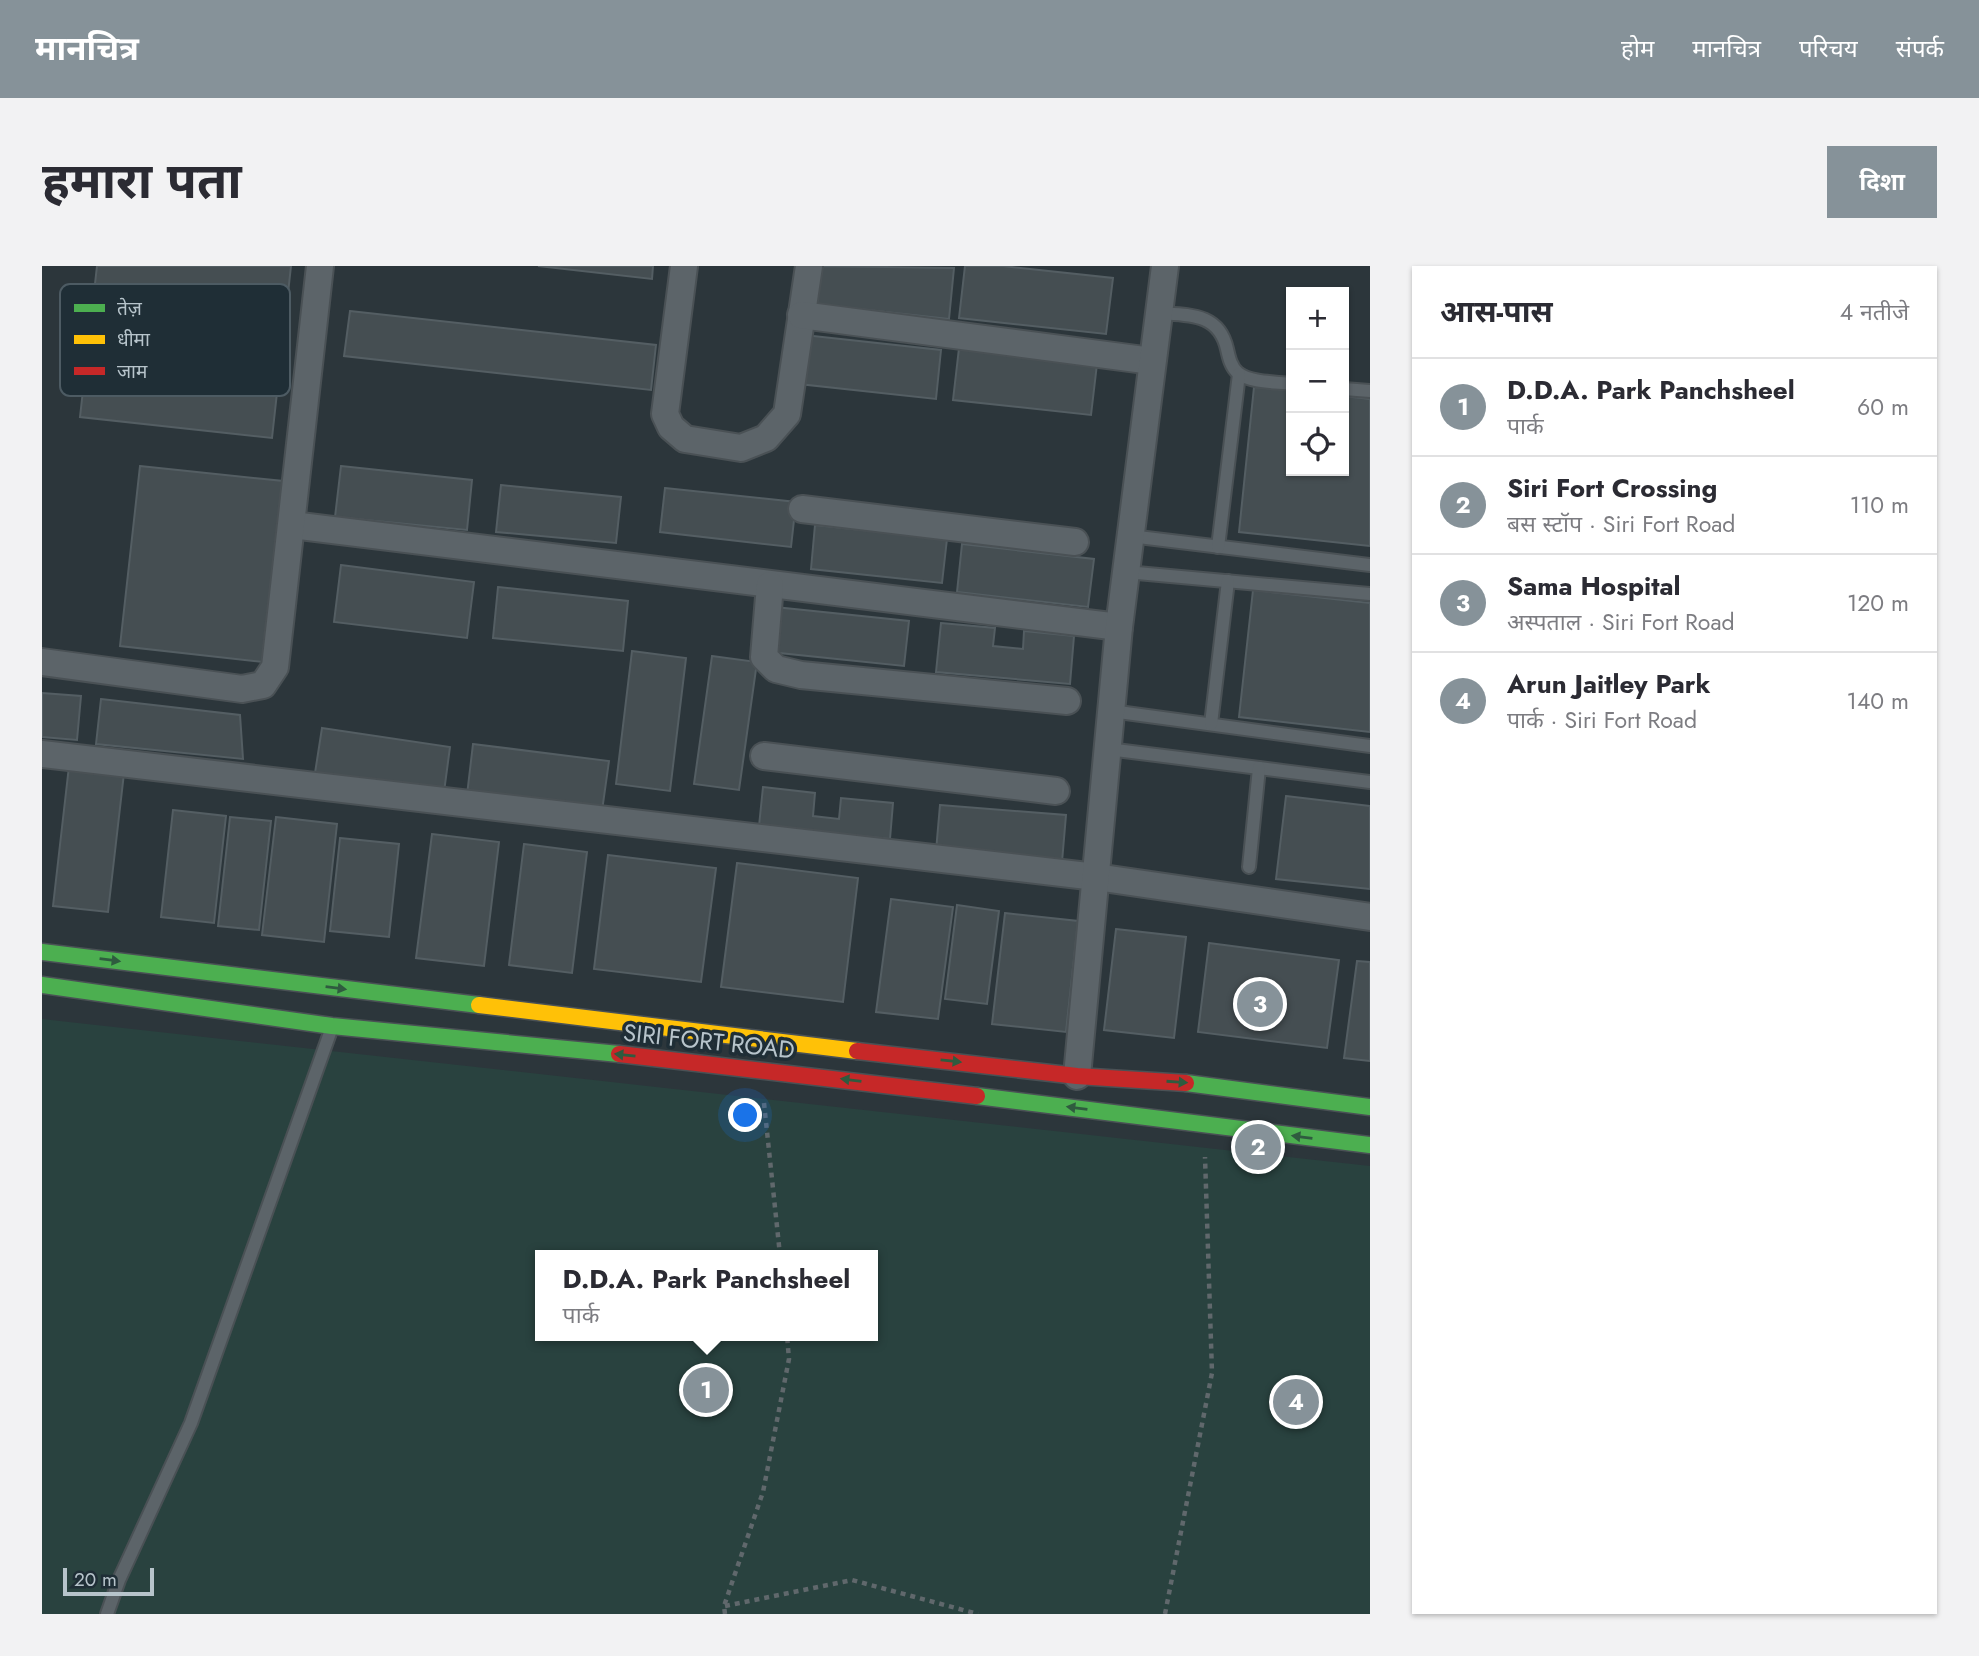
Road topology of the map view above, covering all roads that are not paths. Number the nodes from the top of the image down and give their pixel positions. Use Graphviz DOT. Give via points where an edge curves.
graph roads {
  1 [pos="320,266"];
  2 [pos="684,266"];
  3 [pos="809,266"];
  4 [pos="1165,266"];
  5 [pos="1158,313"];
  6 [pos="802,316"];
  7 [pos="1152,360"];
  8 [pos="1239,374"];
  9 [pos="1286,384"];
  10 [pos="1349,389"];
  11 [pos="1370,391"];
  12 [pos="802,509"];
  13 [pos="292,525"];
  14 [pos="1130,536"];
  15 [pos="1075,542"];
  16 [pos="1218,547"];
  17 [pos="1370,565"];
  18 [pos="1126,572"];
  19 [pos="1228,581"];
  20 [pos="770,585"];
  21 [pos="1370,594"];
  22 [pos="1119,627"];
  23 [pos="42,662"];
  24 [pos="1067,701"];
  25 [pos="1111,711"];
  26 [pos="1211,724"];
  27 [pos="1370,746"];
  28 [pos="1108,749"];
  29 [pos="42,754"];
  30 [pos="764,756"];
  31 [pos="1259,768"];
  32 [pos="1370,782"];
  33 [pos="1056,791"];
  34 [pos="1250,867"];
  35 [pos="1096,877"];
  36 [pos="1370,917"];
  37 [pos="42,951"];
  38 [pos="42,985"];
  39 [pos="332,1026"];
  40 [pos="1077,1076"];
  41 [pos="1370,1107"];
  42 [pos="1370,1145"];
  43 [pos="107,1614"];
  1 -- 13 [label="street"];
  2 -- 6 [label="street" via="665,414 685,439 741,448 766,438 787,414"];
  3 -- 6 [label="street"];
  4 -- 5 [label="street"];
  5 -- 7 [label="street"];
  5 -- 8 [label="lane" via="1203,316 1225,342 1230,363"];
  6 -- 7 [label="street"];
  7 -- 14 [label="street"];
  8 -- 9 [label="lane"];
  8 -- 16 [label="lane"];
  10 -- 11 [label="lane"];
  12 -- 15 [label="street"];
  13 -- 20 [label="street"];
  13 -- 23 [label="street" via="275,667 263,685 242,689"];
  14 -- 16 [label="lane"];
  14 -- 18 [label="street"];
  16 -- 17 [label="lane"];
  18 -- 19 [label="lane"];
  18 -- 22 [label="street"];
  19 -- 21 [label="lane"];
  19 -- 26 [label="lane"];
  20 -- 22 [label="street"];
  20 -- 24 [label="street" via="764,657 776,669"];
  22 -- 25 [label="street"];
  25 -- 26 [label="lane"];
  25 -- 28 [label="street"];
  26 -- 27 [label="lane"];
  28 -- 31 [label="lane"];
  28 -- 35 [label="street"];
  29 -- 35 [label="street"];
  30 -- 33 [label="street"];
  31 -- 32 [label="lane"];
  31 -- 34 [label="lane"];
  35 -- 36 [label="street"];
  35 -- 40 [label="street"];
  37 -- 40 [label="street, SIRI FORT ROAD, one-way"];
  38 -- 39 [label="street, SIRI FORT ROAD"];
  42 -- 39 [label="street, SIRI FORT ROAD, one-way" via="729,1065"];
  39 -- 43 [label="lane" via="191,1423"];
  40 -- 41 [label="street, SIRI FORT ROAD, one-way" via="1203,1084"];
}
